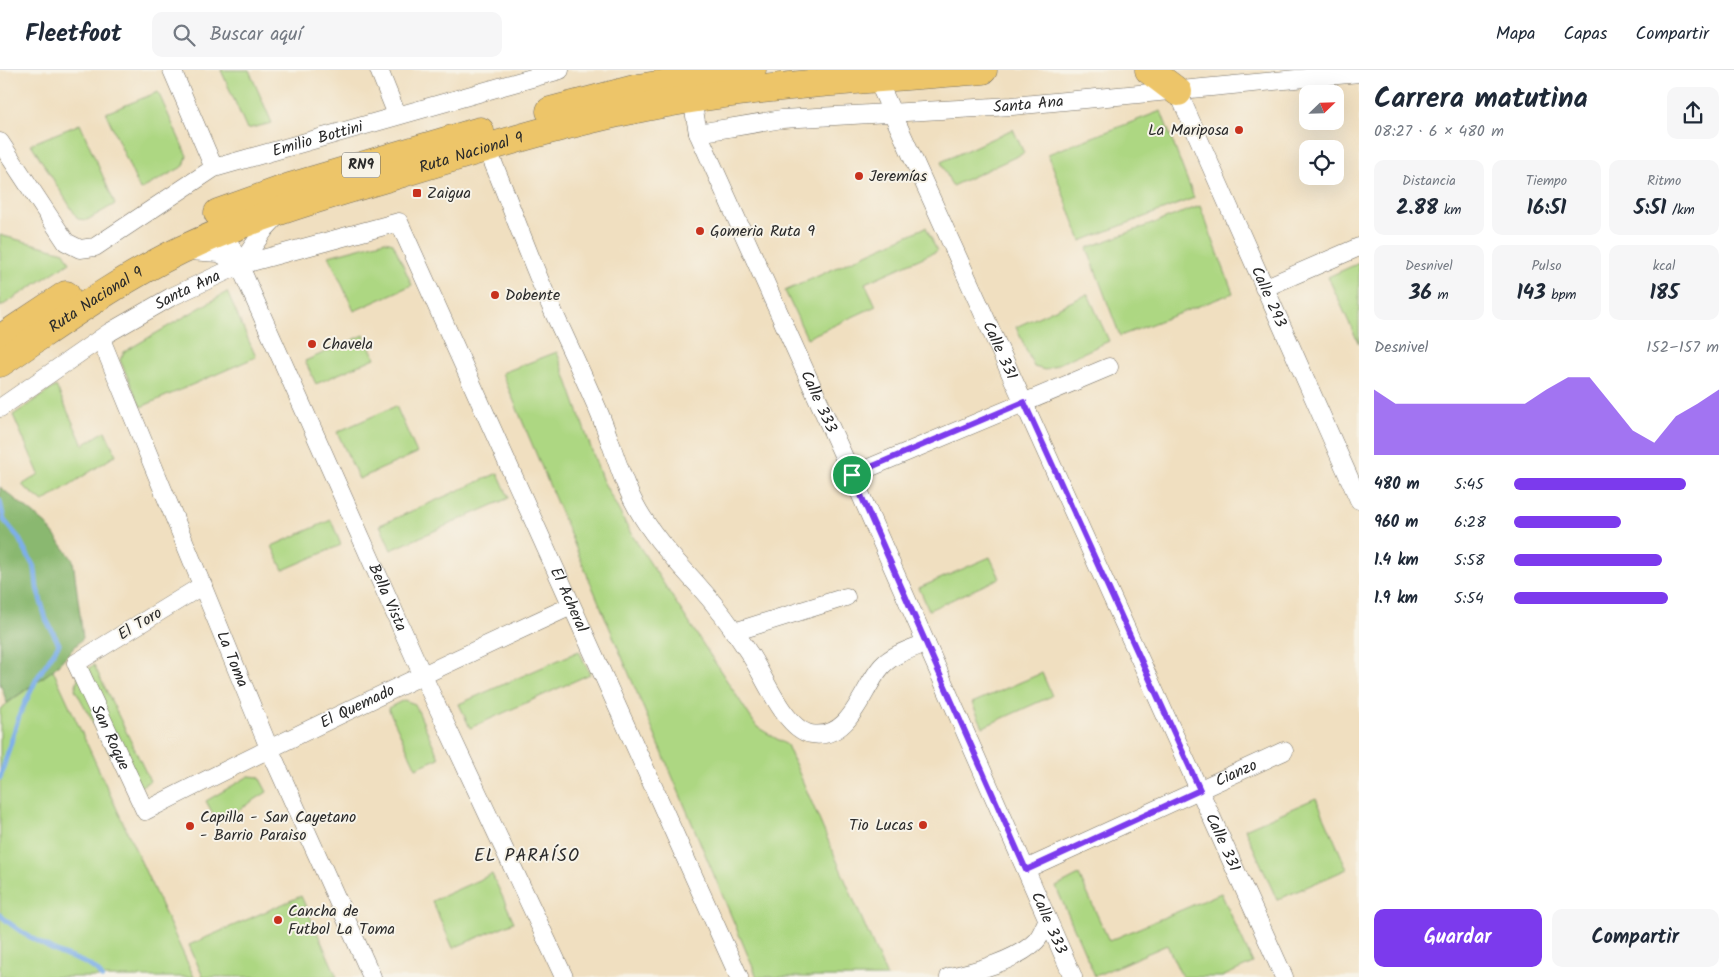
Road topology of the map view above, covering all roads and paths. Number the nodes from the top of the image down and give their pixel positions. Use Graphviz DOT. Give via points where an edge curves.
graph roads {
  1 [pos="172,70"];
  2 [pos="379,70"];
  3 [pos="560,70"];
  4 [pos="752,70"];
  5 [pos="982,70"];
  6 [pos="1149,70"];
  7 [pos="1359,73"];
  8 [pos="877,79"];
  9 [pos="1178,92"];
  10 [pos="692,99"];
  11 [pos="893,114"];
  12 [pos="397,115"];
  13 [pos="698,132"];
  14 [pos="0,142"];
  15 [pos="487,148"];
  16 [pos="214,168"];
  17 [pos="285,209"];
  18 [pos="220,222"];
  19 [pos="399,222"];
  20 [pos="1359,247"];
  21 [pos="178,252"];
  22 [pos="240,266"];
  23 [pos="1264,288"];
  24 [pos="100,338"];
  25 [pos="0,339"];
  26 [pos="0,363"];
  27 [pos="1108,366"];
  28 [pos="1024,402"];
  29 [pos="0,408"];
  30 [pos="852,475"];
  31 [pos="1359,500"];
  32 [pos="203,585"];
  33 [pos="846,597"];
  34 [pos="571,606"];
  35 [pos="734,632"];
  36 [pos="926,643"];
  37 [pos="76,663"];
  38 [pos="422,674"];
  39 [pos="270,748"];
  40 [pos="1284,752"];
  41 [pos="1200,790"];
  42 [pos="145,811"];
  43 [pos="1026,870"];
  44 [pos="1047,921"];
  45 [pos="1025,950"];
  46 [pos="1063,955"];
  47 [pos="372,977"];
  48 [pos="564,977"];
  49 [pos="739,977"];
  50 [pos="949,977"];
  51 [pos="1073,977"];
  52 [pos="1284,977"];
  1 -- 16 [label="street"];
  2 -- 12 [label="street"];
  3 -- 12 [label="street, Emilio Bottini"];
  4 -- 18 [label="main road, Ruta Nacional 9 / RN9" via="663,84 582,102 354,167 290,186"];
  5 -- 8 [label="main road, Ruta Nacional 9 / RN9"];
  6 -- 9 [label="main road"];
  7 -- 9 [label="street, Santa Ana"];
  8 -- 10 [label="main road, Ruta Nacional 9 / RN9"];
  8 -- 11 [label="street, Calle 331"];
  9 -- 11 [label="street, Santa Ana"];
  9 -- 23 [label="street, Calle 293"];
  10 -- 13 [label="street, Calle 333"];
  10 -- 15 [label="main road, Ruta Nacional 9 / RN9" via="586,121"];
  11 -- 13 [label="street, Santa Ana" via="782,119"];
  11 -- 28 [label="street, Calle 331"];
  12 -- 16 [label="street, Emilio Bottini"];
  13 -- 30 [label="street, Calle 333"];
  14 -- 16 [label="street, Emilio Bottini" via="66,242 80,249 95,247"];
  15 -- 17 [label="main road, Ruta Nacional 9 / RN9"];
  15 -- 35 [label="street" via="606,429 627,490 661,543"];
  17 -- 18 [label="main road, Ruta Nacional 9 / RN9"];
  17 -- 22 [label="street" via="265,229"];
  18 -- 21 [label="main road, Ruta Nacional 9 / RN9"];
  18 -- 22 [label="street, Bella Vista"];
  18 -- 25 [label="main road, Ruta Nacional 9 / RN9" via="122,261"];
  19 -- 22 [label="street, Santa Ana"];
  19 -- 34 [label="street, El Acheral"];
  20 -- 23 [label="street"];
  21 -- 22 [label="street" via="219,253"];
  21 -- 26 [label="main road, Ruta Nacional 9 / RN9" via="100,295"];
  22 -- 24 [label="street, Santa Ana" via="171,297"];
  22 -- 38 [label="street, Bella Vista"];
  23 -- 31 [label="street, Calle 293"];
  24 -- 29 [label="street, Santa Ana"];
  24 -- 32 [label="street, La Toma"];
  27 -- 28 [label="street"];
  28 -- 30 [label="street"];
  28 -- 41 [label="street, Calle 331"];
  30 -- 36 [label="street, Calle 333"];
  32 -- 37 [label="street, El Toro"];
  32 -- 39 [label="street, La Toma"];
  33 -- 35 [label="street"];
  34 -- 38 [label="street, El Quemado"];
  34 -- 49 [label="street, El Acheral"];
  35 -- 36 [label="street" via="782,709 795,725 811,734 830,732 851,717 883,665 895,656"];
  36 -- 43 [label="street, Calle 333"];
  37 -- 42 [label="street, San Roque"];
  38 -- 39 [label="street, El Quemado"];
  38 -- 48 [label="street, Bella Vista"];
  39 -- 42 [label="street, El Quemado"];
  39 -- 47 [label="street, La Toma"];
  40 -- 41 [label="street, Cianzo"];
  41 -- 43 [label="street, Cianzo"];
  41 -- 52 [label="street, Calle 331"];
  43 -- 44 [label="street, Calle 333"];
  44 -- 45 [label="street" via="1038,940"];
  44 -- 46 [label="street, Calle 333"];
  45 -- 46 [label="street"];
  45 -- 50 [label="street" via="972,972"];
  46 -- 51 [label="street, Calle 333"];
}
